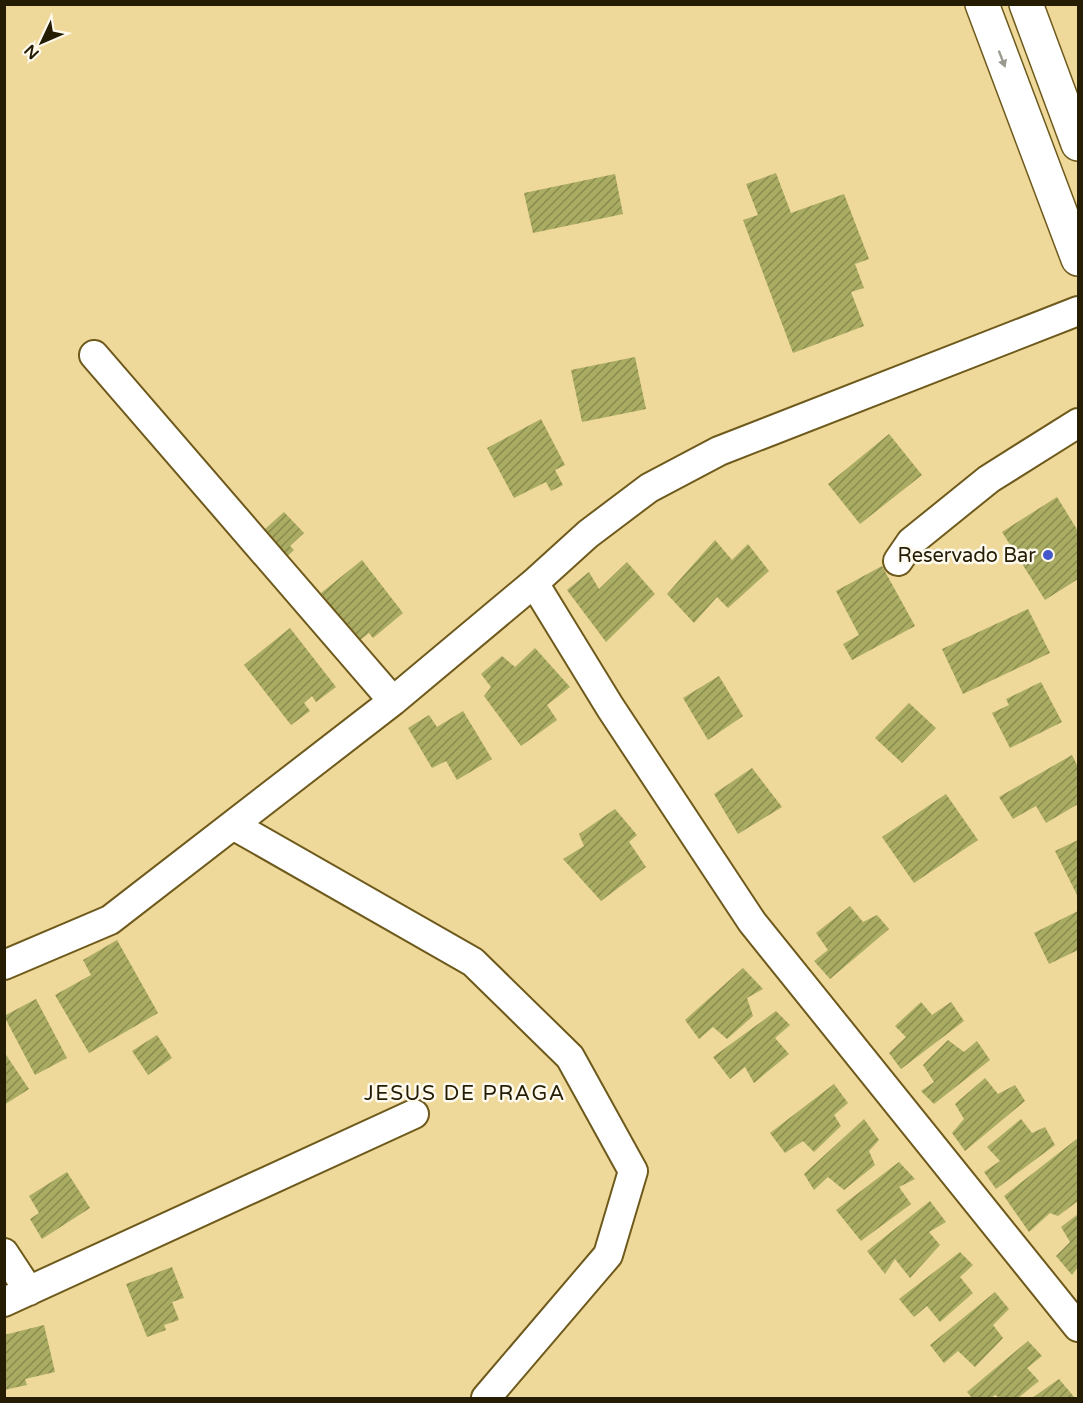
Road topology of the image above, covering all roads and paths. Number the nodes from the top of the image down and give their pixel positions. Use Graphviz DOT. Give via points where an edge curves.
graph roads {
  1 [pos="981,4"];
  2 [pos="1026,4"];
  3 [pos="1078,144"];
  4 [pos="1078,259"];
  5 [pos="1078,311"];
  6 [pos="94,355"];
  7 [pos="1078,423"];
  8 [pos="898,561"];
  9 [pos="534,583"];
  10 [pos="393,701"];
  11 [pos="233,825"];
  12 [pos="4,965"];
  13 [pos="414,1113"];
  14 [pos="4,1253"];
  15 [pos="16,1296"];
  16 [pos="1078,1327"];
  17 [pos="486,1398"];
  1 -- 4 [label="highway, one-way"];
  2 -- 3 [label="highway"];
  5 -- 9 [label="street" via="719,451 649,488 588,534"];
  6 -- 10 [label="street"];
  7 -- 8 [label="street" via="989,479 911,542"];
  9 -- 10 [label="street"];
  9 -- 16 [label="street" via="610,707 752,922"];
  10 -- 11 [label="street"];
  11 -- 12 [label="street" via="110,920"];
  11 -- 17 [label="street" via="473,962 570,1057 633,1171 608,1255"];
  13 -- 15 [label="street"];
  14 -- 15 [label="street"];
}
